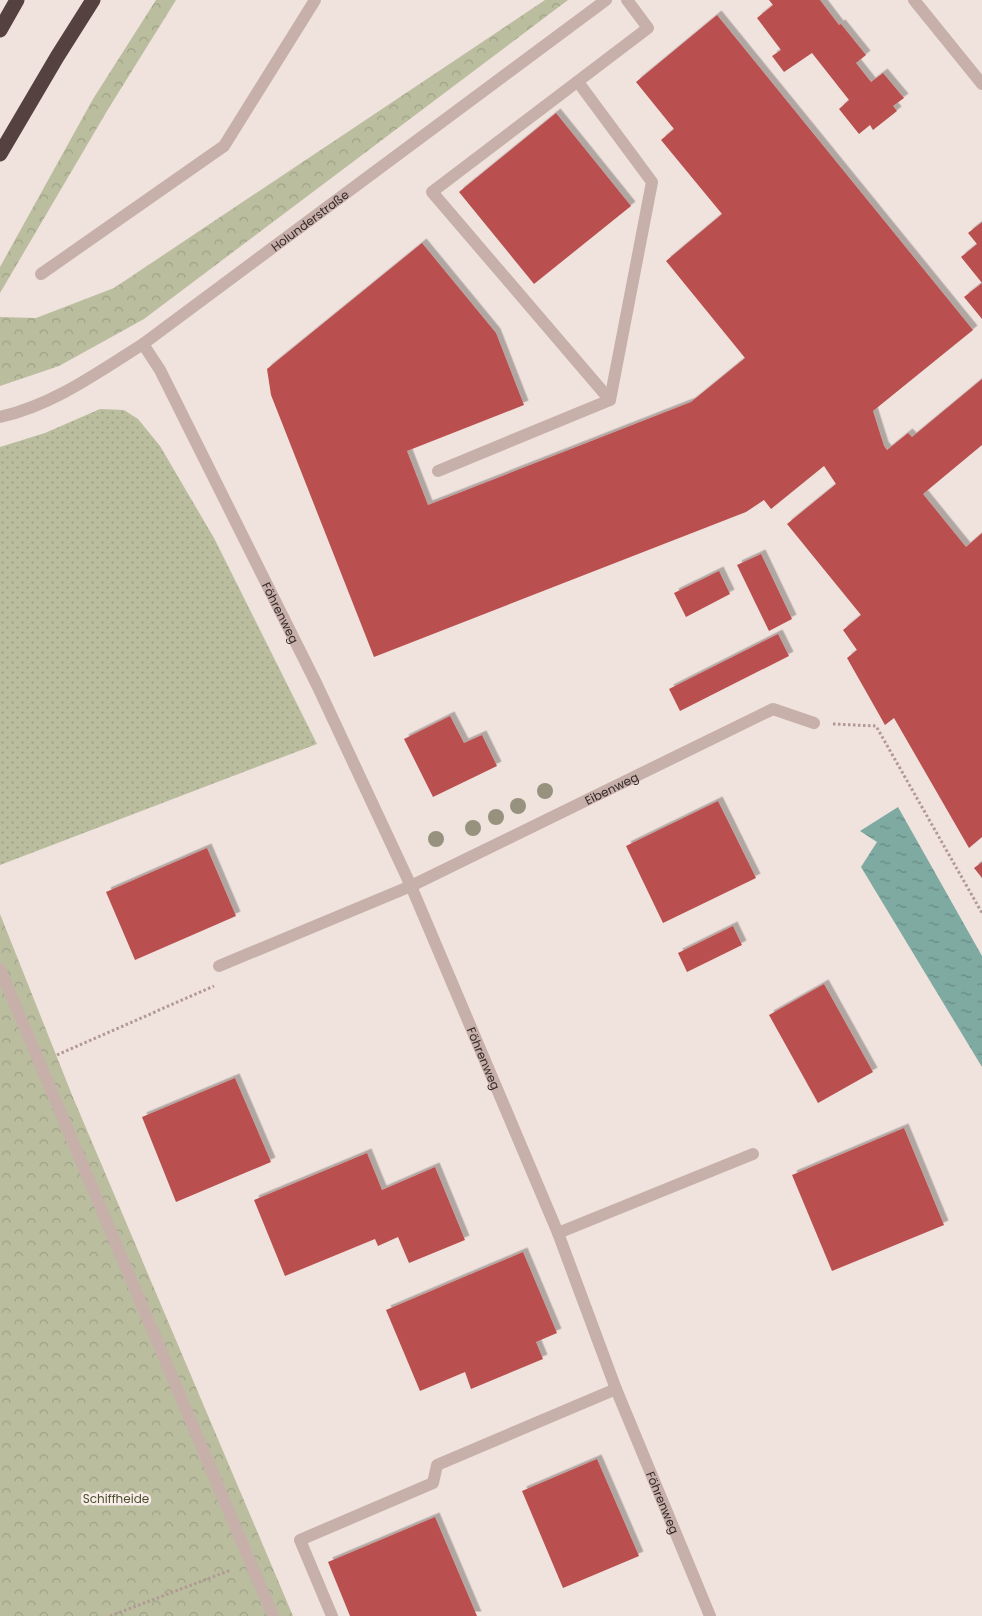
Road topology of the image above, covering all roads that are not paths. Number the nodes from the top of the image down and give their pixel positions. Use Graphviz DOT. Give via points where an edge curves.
graph roads {
  1 [pos="18,0"];
  2 [pos="93,0"];
  3 [pos="315,0"];
  4 [pos="606,0"];
  5 [pos="627,0"];
  6 [pos="914,0"];
  7 [pos="0,30"];
  8 [pos="578,82"];
  9 [pos="982,84"];
  10 [pos="0,154"];
  11 [pos="41,274"];
  12 [pos="143,344"];
  13 [pos="610,400"];
  14 [pos="0,417"];
  15 [pos="438,471"];
  16 [pos="814,723"];
  17 [pos="411,886"];
  18 [pos="219,966"];
  19 [pos="0,970"];
  20 [pos="753,1154"];
  21 [pos="558,1233"];
  22 [pos="616,1389"];
  23 [pos="273,1616"];
  24 [pos="332,1616"];
  25 [pos="710,1616"];
  1 -- 7 [label="highway"];
  2 -- 10 [label="highway"];
  3 -- 11 [label="street" via="224,146"];
  4 -- 12 [label="street, Holunderstraße"];
  5 -- 8 [label="street" via="648,28"];
  6 -- 9 [label="street"];
  8 -- 13 [label="street" via="652,182"];
  8 -- 13 [label="street" via="432,192"];
  12 -- 14 [label="street, Holunderstraße" via="68,392"];
  12 -- 17 [label="street, Föhrenweg" via="160,370 313,676"];
  13 -- 15 [label="street"];
  16 -- 17 [label="street, Eibenweg" via="773,709"];
  17 -- 18 [label="street"];
  17 -- 21 [label="street, Föhrenweg"];
  19 -- 23 [label="street"];
  20 -- 21 [label="street"];
  21 -- 22 [label="street, Föhrenweg"];
  22 -- 24 [label="street" via="436,1464 433,1483 300,1540"];
  22 -- 25 [label="street, Föhrenweg"];
}
